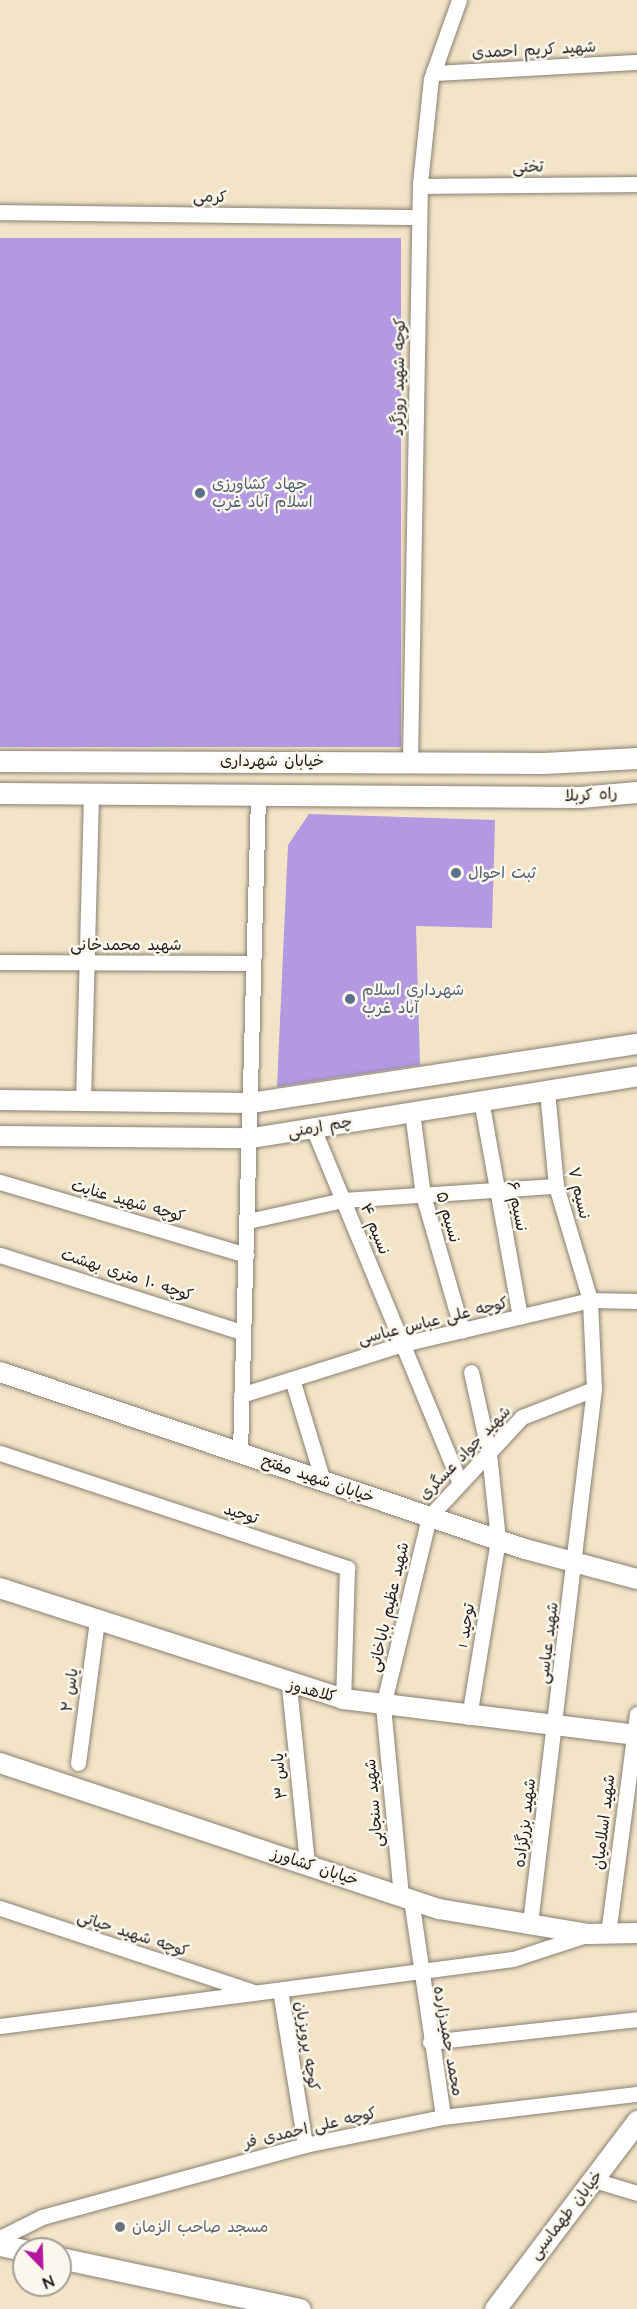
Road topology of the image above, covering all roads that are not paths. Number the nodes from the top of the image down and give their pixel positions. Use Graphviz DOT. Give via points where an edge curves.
graph roads {
  1 [pos="459,0"];
  2 [pos="637,62"];
  3 [pos="433,73"];
  4 [pos="637,184"];
  5 [pos="420,186"];
  6 [pos="0,212"];
  7 [pos="419,217"];
  8 [pos="628,758"];
  9 [pos="0,761"];
  10 [pos="410,761"];
  11 [pos="544,763"];
  12 [pos="0,793"];
  13 [pos="629,793"];
  14 [pos="91,794"];
  15 [pos="258,795"];
  16 [pos="544,797"];
  17 [pos="0,962"];
  18 [pos="85,962"];
  19 [pos="252,963"];
  20 [pos="637,1044"];
  21 [pos="637,1076"];
  22 [pos="547,1090"];
  23 [pos="0,1100"];
  24 [pos="83,1101"];
  25 [pos="481,1101"];
  26 [pos="251,1103"];
  27 [pos="412,1112"];
  28 [pos="313,1128"];
  29 [pos="0,1136"];
  30 [pos="252,1138"];
  31 [pos="0,1182"];
  32 [pos="556,1186"];
  33 [pos="495,1190"];
  34 [pos="423,1195"];
  35 [pos="343,1200"];
  36 [pos="248,1221"];
  37 [pos="0,1255"];
  38 [pos="246,1255"];
  39 [pos="590,1300"];
  40 [pos="637,1300"];
  41 [pos="520,1317"];
  42 [pos="462,1330"];
  43 [pos="242,1332"];
  44 [pos="403,1344"];
  45 [pos="0,1372"];
  46 [pos="471,1372"];
  47 [pos="292,1379"];
  48 [pos="594,1389"];
  49 [pos="241,1395"];
  50 [pos="240,1452"];
  51 [pos="0,1453"];
  52 [pos="489,1453"];
  53 [pos="323,1482"];
  54 [pos="460,1483"];
  55 [pos="429,1516"];
  56 [pos="498,1539"];
  57 [pos="575,1563"];
  58 [pos="637,1579"];
  59 [pos="0,1588"];
  60 [pos="97,1621"];
  61 [pos="290,1686"];
  62 [pos="343,1699"];
  63 [pos="383,1706"];
  64 [pos="637,1714"];
  65 [pos="469,1717"];
  66 [pos="556,1727"];
  67 [pos="635,1734"];
  68 [pos="0,1763"];
  69 [pos="78,1763"];
  70 [pos="307,1864"];
  71 [pos="406,1898"];
  72 [pos="0,1908"];
  73 [pos="530,1923"];
  74 [pos="637,1933"];
  75 [pos="599,1934"];
  76 [pos="418,1972"];
  77 [pos="280,1990"];
  78 [pos="255,1993"];
  79 [pos="637,2019"];
  80 [pos="4,2024"];
  81 [pos="430,2042"];
  82 [pos="637,2094"];
  83 [pos="443,2117"];
  84 [pos="637,2121"];
  85 [pos="305,2145"];
  86 [pos="594,2180"];
  87 [pos="637,2193"];
  88 [pos="0,2238"];
  89 [pos="72,2261"];
  90 [pos="231,2302"];
  91 [pos="300,2309"];
  92 [pos="495,2309"];
  1 -- 3 [label="street, کوچه شهید روزگرد"];
  2 -- 3 [label="street, شهید کریم احمدی"];
  3 -- 5 [label="street, کوچه شهید روزگرد"];
  4 -- 5 [label="street, تختی"];
  5 -- 7 [label="street, کوچه شهید روزگرد"];
  6 -- 7 [label="street, کرمی"];
  7 -- 10 [label="street, کوچه شهید روزگرد"];
  8 -- 11 [label="main road, راه کربلا"];
  8 -- 13 [label="main road"];
  9 -- 10 [label="main road, خیابان شهرداری"];
  10 -- 11 [label="main road, خیابان شهرداری"];
  11 -- 16 [label="main road"];
  12 -- 14 [label="main road, خیابان شهرداری"];
  13 -- 16 [label="main road, راه کربلا"];
  14 -- 15 [label="main road, خیابان شهرداری"];
  14 -- 18 [label="street"];
  15 -- 16 [label="main road, خیابان شهرداری"];
  15 -- 19 [label="street"];
  17 -- 18 [label="street, شهید محمدخانی"];
  18 -- 19 [label="street, شهید محمدخانی"];
  18 -- 24 [label="street"];
  19 -- 26 [label="street"];
  20 -- 26 [label="street, چم ارمنی"];
  21 -- 22 [label="street, چم ارمنی"];
  22 -- 25 [label="street, چم ارمنی"];
  22 -- 32 [label="street, نسیم ۷"];
  23 -- 24 [label="street, چم ارمنی"];
  24 -- 26 [label="street, چم ارمنی"];
  25 -- 27 [label="street, چم ارمنی"];
  25 -- 33 [label="street, نسیم ۶"];
  26 -- 30 [label="street"];
  27 -- 28 [label="street, چم ارمنی"];
  27 -- 34 [label="street, نسیم ۵"];
  28 -- 30 [label="street, چم ارمنی"];
  28 -- 35 [label="street, نسیم ۴"];
  29 -- 30 [label="street, چم ارمنی"];
  30 -- 36 [label="street"];
  31 -- 38 [label="street, کوچه شهید عنایت"];
  32 -- 33 [label="street"];
  32 -- 39 [label="street, نسیم ۷"];
  33 -- 34 [label="street"];
  33 -- 41 [label="street, نسیم ۶"];
  34 -- 35 [label="street"];
  34 -- 42 [label="street, نسیم ۵"];
  35 -- 36 [label="street"];
  35 -- 44 [label="street, نسیم ۴"];
  36 -- 38 [label="street"];
  37 -- 43 [label="street, کوچه ۱۰ متری بهشت"];
  38 -- 43 [label="street"];
  39 -- 40 [label="street, کوچه علی عباس عباسی"];
  39 -- 41 [label="street, کوچه علی عباس عباسی"];
  39 -- 48 [label="street, نسیم ۷"];
  41 -- 42 [label="street, کوچه علی عباس عباسی"];
  42 -- 44 [label="street, کوچه علی عباس عباسی"];
  43 -- 49 [label="street"];
  44 -- 47 [label="street, کوچه علی عباس عباسی"];
  44 -- 54 [label="street, نسیم ۴"];
  45 -- 50 [label="street, خیابان شهید مفتح"];
  46 -- 52 [label="street, توحید 1"];
  47 -- 49 [label="street, کوچه علی عباس عباسی"];
  47 -- 53 [label="street"];
  48 -- 52 [label="street, شهید جواد عسگری" via="522,1417"];
  48 -- 57 [label="street, شهید عباسی"];
  49 -- 50 [label="street"];
  50 -- 53 [label="street, خیابان شهید مفتح"];
  51 -- 62 [label="street, توحید" via="347,1568"];
  52 -- 54 [label="street, شهید جواد عسگری"];
  52 -- 56 [label="street, توحید 1"];
  53 -- 55 [label="street, خیابان شهید مفتح"];
  54 -- 55 [label="street, شهید جواد عسگری"];
  55 -- 56 [label="street, خیابان شهید مفتح"];
  55 -- 63 [label="street, شهید عظیم باباخانی"];
  56 -- 57 [label="street, خیابان شهید مفتح"];
  56 -- 65 [label="street, توحید 1"];
  57 -- 58 [label="street, خیابان شهید مفتح"];
  57 -- 66 [label="street, شهید عباسی"];
  59 -- 60 [label="street, کلاهدوز"];
  60 -- 61 [label="street, کلاهدوز"];
  60 -- 69 [label="street, یاس ۲"];
  61 -- 62 [label="street, کلاهدوز"];
  61 -- 70 [label="street, یاس ۳"];
  62 -- 63 [label="street, کلاهدوز"];
  63 -- 65 [label="street, کلاهدوز"];
  63 -- 71 [label="street, شهید سنجابی"];
  64 -- 67 [label="street, شهید اسلامیان"];
  65 -- 66 [label="street, کلاهدوز"];
  66 -- 67 [label="street, کلاهدوز"];
  66 -- 73 [label="street, شهید بزرگزاده"];
  67 -- 75 [label="street, شهید اسلامیان"];
  68 -- 70 [label="street, خیابان کشاورز"];
  70 -- 71 [label="street, خیابان کشاورز"];
  71 -- 73 [label="street, خیابان کشاورز"];
  71 -- 76 [label="street, شهید سنجابی"];
  72 -- 78 [label="street, کوچه شهید حیاتی"];
  73 -- 75 [label="street, خیابان کشاورز"];
  74 -- 75 [label="street, خیابان کشاورز"];
  75 -- 76 [label="street" via="513,1959"];
  76 -- 77 [label="street"];
  76 -- 81 [label="street, محمد حمیدزارده"];
  77 -- 78 [label="street"];
  77 -- 85 [label="street, کوچه پرویزیان"];
  78 -- 80 [label="street"];
  79 -- 81 [label="street"];
  81 -- 83 [label="street, محمد حمیدزارده"];
  82 -- 83 [label="street, کوچه علی احمدی فر"];
  83 -- 85 [label="street, کوچه علی احمدی فر"];
  84 -- 86 [label="main road, خیابان طهماسبی"];
  85 -- 88 [label="street, کوچه علی احمدی فر" via="42,2217"];
  86 -- 87 [label="street"];
  86 -- 92 [label="main road, خیابان طهماسبی"];
  89 -- 90 [label="main road"];
  90 -- 91 [label="main road"];
}
